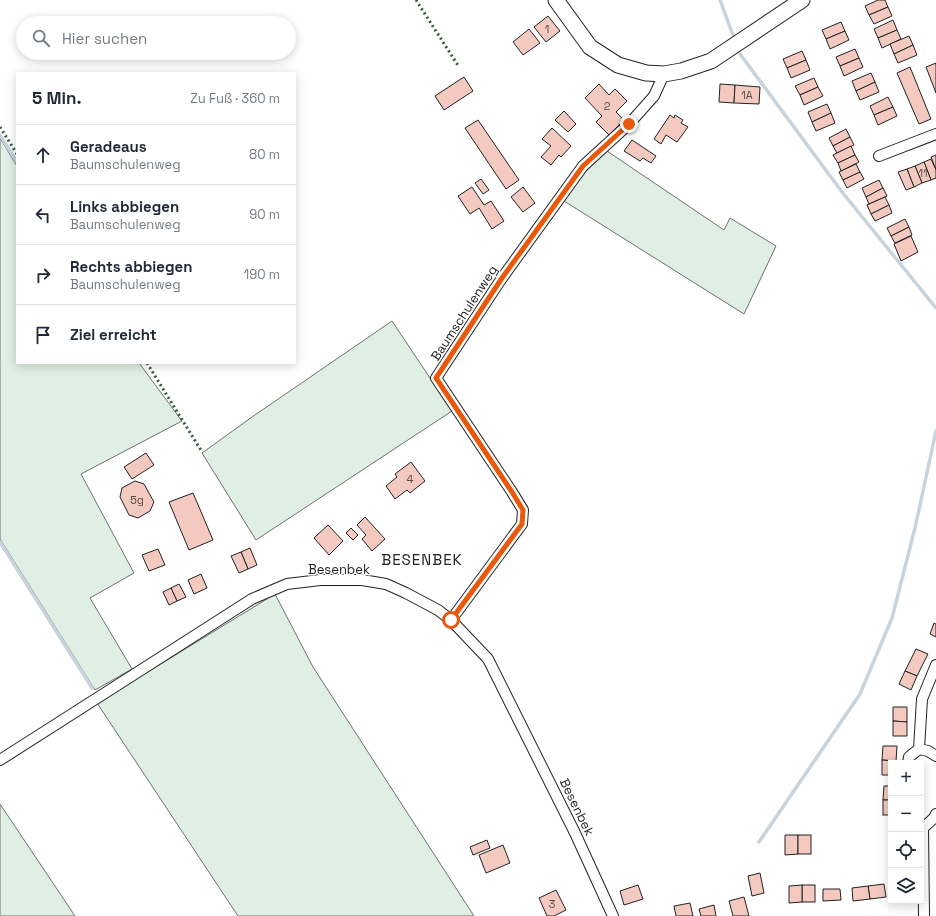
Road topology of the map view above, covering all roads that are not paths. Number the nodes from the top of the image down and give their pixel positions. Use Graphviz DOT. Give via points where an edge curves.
graph roads {
  1 [pos="556,0"];
  2 [pos="802,0"];
  3 [pos="664,74"];
  4 [pos="936,134"];
  5 [pos="879,156"];
  6 [pos="451,620"];
  7 [pos="936,665"];
  8 [pos="919,749"];
  9 [pos="936,756"];
  10 [pos="0,760"];
  11 [pos="908,760"];
  12 [pos="936,814"];
  13 [pos="924,826"];
  14 [pos="922,832"];
  15 [pos="613,916"];
  16 [pos="924,916"];
  1 -- 3 [label="main road" via="590,47 618,66 646,73"];
  2 -- 3 [label="main road" via="711,61"];
  3 -- 6 [label="street, Baumschulenweg" via="654,96 629,124 583,166 502,278 436,378 523,510 522,524"];
  4 -- 5 [label="street"];
  6 -- 10 [label="street, Besenbek" via="438,610 386,584 362,580 320,580 287,584 252,599"];
  6 -- 15 [label="street, Besenbek" via="488,659 576,833"];
  7 -- 8 [label="street" via="922,699"];
  8 -- 9 [label="street"];
  8 -- 11 [label="street"];
  12 -- 13 [label="street"];
  14 -- 16 [label="street"];
}
